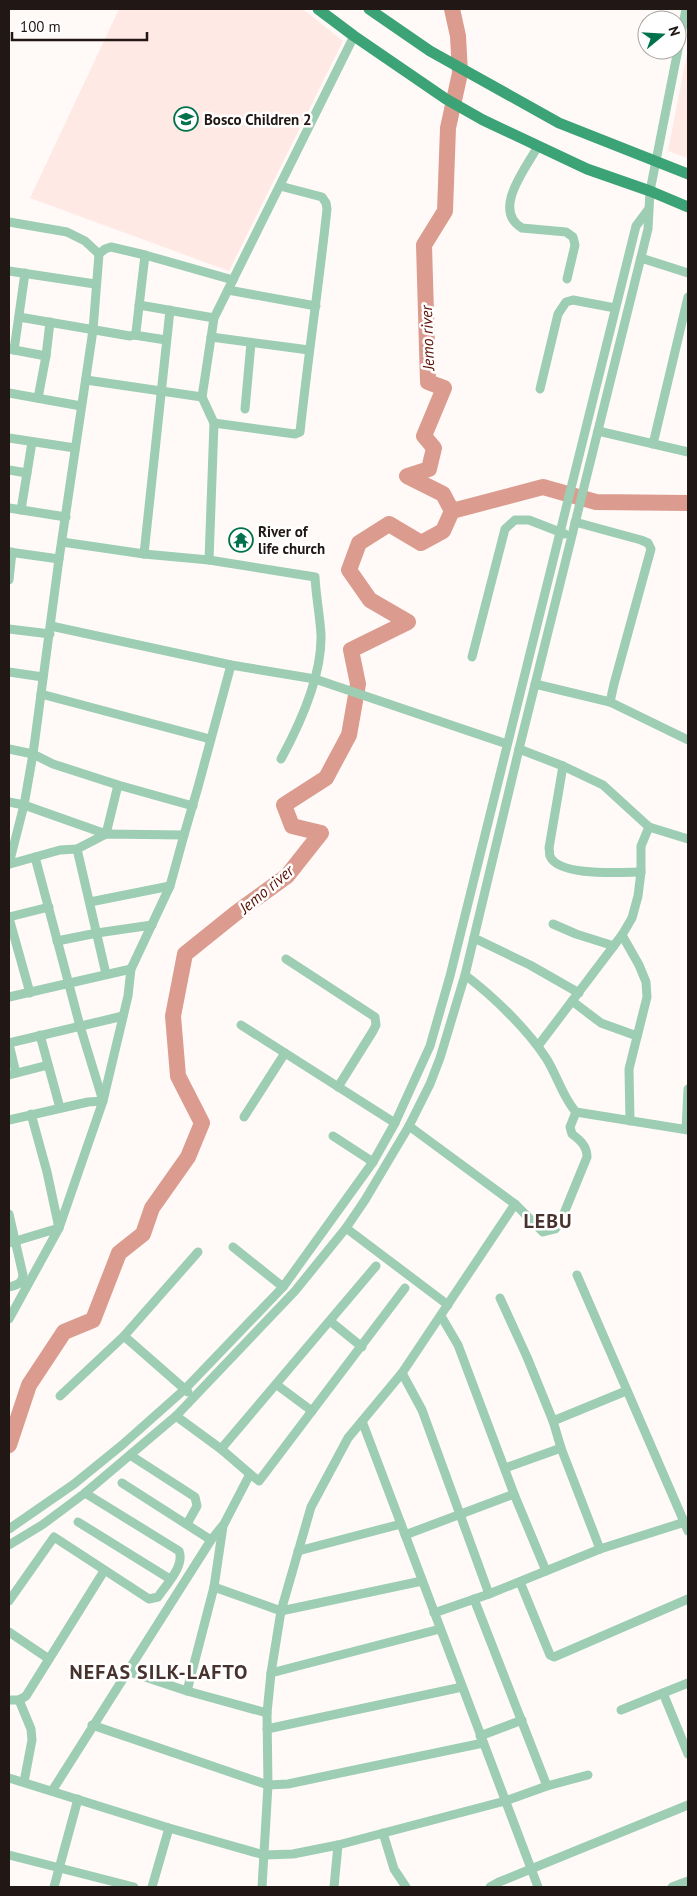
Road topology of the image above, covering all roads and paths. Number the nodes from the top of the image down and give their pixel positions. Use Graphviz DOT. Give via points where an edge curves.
graph roads {
  1 [pos="318,9"];
  2 [pos="369,9"];
  3 [pos="686,9"];
  4 [pos="354,36"];
  5 [pos="538,146"];
  6 [pos="656,161"];
  7 [pos="688,174"];
  8 [pos="280,186"];
  9 [pos="650,191"];
  10 [pos="688,207"];
  11 [pos="648,210"];
  12 [pos="9,222"];
  13 [pos="99,254"];
  14 [pos="145,255"];
  15 [pos="641,258"];
  16 [pos="9,271"];
  17 [pos="25,273"];
  18 [pos="688,273"];
  19 [pos="233,280"];
  20 [pos="567,280"];
  21 [pos="95,284"];
  22 [pos="228,290"];
  23 [pos="688,297"];
  24 [pos="139,305"];
  25 [pos="316,306"];
  26 [pos="615,308"];
  27 [pos="170,310"];
  28 [pos="19,317"];
  29 [pos="214,318"];
  30 [pos="50,322"];
  31 [pos="93,330"];
  32 [pos="134,335"];
  33 [pos="211,337"];
  34 [pos="166,340"];
  35 [pos="251,343"];
  36 [pos="12,349"];
  37 [pos="309,350"];
  38 [pos="46,356"];
  39 [pos="86,380"];
  40 [pos="540,389"];
  41 [pos="161,391"];
  42 [pos="9,393"];
  43 [pos="202,397"];
  44 [pos="38,398"];
  45 [pos="81,406"];
  46 [pos="245,408"];
  47 [pos="214,423"];
  48 [pos="598,432"];
  49 [pos="9,438"];
  50 [pos="32,442"];
  51 [pos="653,444"];
  52 [pos="75,448"];
  53 [pos="688,452"];
  54 [pos="9,470"];
  55 [pos="27,473"];
  56 [pos="9,508"];
  57 [pos="22,510"];
  58 [pos="66,516"];
  59 [pos="575,522"];
  60 [pos="560,532"];
  61 [pos="572,536"];
  62 [pos="62,542"];
  63 [pos="10,552"];
  64 [pos="144,554"];
  65 [pos="59,560"];
  66 [pos="209,560"];
  67 [pos="9,580"];
  68 [pos="9,629"];
  69 [pos="51,630"];
  70 [pos="472,657"];
  71 [pos="231,665"];
  72 [pos="9,672"];
  73 [pos="43,677"];
  74 [pos="315,679"];
  75 [pos="535,684"];
  76 [pos="41,694"];
  77 [pos="610,702"];
  78 [pos="210,739"];
  79 [pos="688,740"];
  80 [pos="507,744"];
  81 [pos="9,749"];
  82 [pos="519,749"];
  83 [pos="33,754"];
  84 [pos="281,759"];
  85 [pos="563,766"];
  86 [pos="118,786"];
  87 [pos="9,802"];
  88 [pos="24,805"];
  89 [pos="193,806"];
  90 [pos="649,827"];
  91 [pos="106,834"];
  92 [pos="184,835"];
  93 [pos="688,839"];
  94 [pos="77,849"];
  95 [pos="35,857"];
  96 [pos="10,864"];
  97 [pos="641,872"];
  98 [pos="473,883"];
  99 [pos="170,886"];
  100 [pos="486,886"];
  101 [pos="90,902"];
  102 [pos="49,907"];
  103 [pos="9,918"];
  104 [pos="554,924"];
  105 [pos="152,925"];
  106 [pos="98,932"];
  107 [pos="622,935"];
  108 [pos="474,938"];
  109 [pos="57,941"];
  110 [pos="614,946"];
  111 [pos="13,950"];
  112 [pos="286,959"];
  113 [pos="132,969"];
  114 [pos="106,974"];
  115 [pos="465,975"];
  116 [pos="68,983"];
  117 [pos="579,992"];
  118 [pos="30,993"];
  119 [pos="9,997"];
  120 [pos="572,1001"];
  121 [pos="123,1016"];
  122 [pos="241,1025"];
  123 [pos="80,1026"];
  124 [pos="40,1035"];
  125 [pos="637,1036"];
  126 [pos="9,1043"];
  127 [pos="538,1046"];
  128 [pos="285,1053"];
  129 [pos="48,1065"];
  130 [pos="12,1074"];
  131 [pos="338,1086"];
  132 [pos="688,1088"];
  133 [pos="103,1101"];
  134 [pos="60,1108"];
  135 [pos="576,1112"];
  136 [pos="31,1114"];
  137 [pos="244,1117"];
  138 [pos="9,1120"];
  139 [pos="630,1120"];
  140 [pos="394,1123"];
  141 [pos="409,1126"];
  142 [pos="687,1129"];
  143 [pos="333,1136"];
  144 [pos="372,1162"];
  145 [pos="515,1204"];
  146 [pos="9,1214"];
  147 [pos="59,1228"];
  148 [pos="346,1228"];
  149 [pos="12,1242"];
  150 [pos="233,1247"];
  151 [pos="198,1252"];
  152 [pos="376,1266"];
  153 [pos="577,1275"];
  154 [pos="27,1280"];
  155 [pos="9,1287"];
  156 [pos="283,1287"];
  157 [pos="405,1288"];
  158 [pos="500,1298"];
  159 [pos="448,1305"];
  160 [pos="441,1316"];
  161 [pos="9,1319"];
  162 [pos="330,1321"];
  163 [pos="124,1336"];
  164 [pos="362,1347"];
  165 [pos="402,1373"];
  166 [pos="277,1385"];
  167 [pos="185,1390"];
  168 [pos="626,1391"];
  169 [pos="60,1396"];
  170 [pos="194,1398"];
  171 [pos="312,1411"];
  172 [pos="176,1416"];
  173 [pos="362,1421"];
  174 [pos="553,1421"];
  175 [pos="560,1448"];
  176 [pos="220,1449"];
  177 [pos="130,1455"];
  178 [pos="505,1468"];
  179 [pos="250,1474"];
  180 [pos="122,1483"];
  181 [pos="85,1493"];
  182 [pos="514,1494"];
  183 [pos="461,1514"];
  184 [pos="686,1521"];
  185 [pos="78,1522"];
  186 [pos="187,1524"];
  187 [pos="224,1524"];
  188 [pos="402,1524"];
  189 [pos="9,1529"];
  190 [pos="688,1531"];
  191 [pos="405,1535"];
  192 [pos="211,1540"];
  193 [pos="9,1545"];
  194 [pos="600,1549"];
  195 [pos="298,1551"];
  196 [pos="104,1571"];
  197 [pos="546,1571"];
  198 [pos="170,1580"];
  199 [pos="422,1581"];
  200 [pos="520,1582"];
  201 [pos="214,1587"];
  202 [pos="489,1594"];
  203 [pos="474,1599"];
  204 [pos="688,1599"];
  205 [pos="9,1601"];
  206 [pos="281,1612"];
  207 [pos="434,1613"];
  208 [pos="440,1629"];
  209 [pos="9,1632"];
  210 [pos="49,1659"];
  211 [pos="127,1670"];
  212 [pos="271,1672"];
  213 [pos="688,1682"];
  214 [pos="462,1687"];
  215 [pos="186,1691"];
  216 [pos="662,1693"];
  217 [pos="9,1700"];
  218 [pos="19,1700"];
  219 [pos="620,1710"];
  220 [pos="267,1713"];
  221 [pos="522,1720"];
  222 [pos="92,1725"];
  223 [pos="268,1729"];
  224 [pos="482,1740"];
  225 [pos="688,1754"];
  226 [pos="588,1775"];
  227 [pos="9,1778"];
  228 [pos="24,1782"];
  229 [pos="268,1785"];
  230 [pos="547,1786"];
  231 [pos="52,1790"];
  232 [pos="78,1799"];
  233 [pos="505,1802"];
  234 [pos="688,1805"];
  235 [pos="169,1828"];
  236 [pos="383,1833"];
  237 [pos="338,1845"];
  238 [pos="9,1854"];
  239 [pos="264,1855"];
  240 [pos="59,1868"];
  241 [pos="531,1870"];
  242 [pos="688,1881"];
  243 [pos="54,1887"];
  244 [pos="134,1887"];
  245 [pos="152,1887"];
  246 [pos="262,1887"];
  247 [pos="334,1887"];
  248 [pos="406,1887"];
  249 [pos="490,1887"];
  250 [pos="538,1887"];
  251 [pos="672,1887"];
  1 -- 4 [label="main road"];
  2 -- 6 [label="main road" via="430,52 559,123"];
  3 -- 6 [label="street"];
  4 -- 5 [label="main road" via="446,99"];
  4 -- 8 [label="street"];
  5 -- 9 [label="main road" via="587,169"];
  5 -- 20 [label="street" via="510,196 509,214 522,228 566,232 573,237 575,244"];
  6 -- 7 [label="main road"];
  6 -- 9 [label="street"];
  8 -- 19 [label="street"];
  8 -- 25 [label="street" via="322,197 326,203"];
  9 -- 10 [label="main road"];
  9 -- 11 [label="street"];
  11 -- 15 [label="street" via="648,228"];
  11 -- 26 [label="street" via="636,226"];
  12 -- 13 [label="street" via="67,232"];
  13 -- 14 [label="street" via="111,247"];
  13 -- 21 [label="street"];
  14 -- 19 [label="street"];
  14 -- 24 [label="street"];
  15 -- 18 [label="street"];
  15 -- 48 [label="street"];
  16 -- 17 [label="street"];
  17 -- 21 [label="street"];
  17 -- 28 [label="street"];
  19 -- 22 [label="street"];
  21 -- 31 [label="street"];
  22 -- 25 [label="street"];
  22 -- 29 [label="street"];
  23 -- 51 [label="street"];
  24 -- 27 [label="street"];
  24 -- 32 [label="street"];
  25 -- 37 [label="street"];
  26 -- 40 [label="street" via="573,300 566,302 558,314"];
  26 -- 60 [label="street"];
  27 -- 29 [label="street"];
  27 -- 34 [label="street"];
  28 -- 30 [label="street"];
  28 -- 36 [label="street"];
  29 -- 33 [label="street"];
  30 -- 31 [label="street"];
  30 -- 38 [label="street"];
  31 -- 32 [label="street"];
  31 -- 39 [label="street"];
  32 -- 34 [label="street"];
  33 -- 35 [label="street"];
  33 -- 43 [label="street"];
  34 -- 41 [label="street"];
  35 -- 37 [label="street"];
  35 -- 46 [label="street"];
  36 -- 38 [label="street"];
  37 -- 47 [label="street" via="300,432 295,434"];
  38 -- 44 [label="street"];
  39 -- 41 [label="street"];
  39 -- 45 [label="street"];
  41 -- 43 [label="street"];
  41 -- 64 [label="street"];
  42 -- 44 [label="street"];
  43 -- 47 [label="street"];
  44 -- 45 [label="street"];
  45 -- 52 [label="street"];
  47 -- 66 [label="street"];
  48 -- 51 [label="street"];
  48 -- 59 [label="street"];
  49 -- 50 [label="street"];
  50 -- 52 [label="street"];
  50 -- 55 [label="street"];
  51 -- 53 [label="street"];
  52 -- 58 [label="street"];
  54 -- 55 [label="street"];
  55 -- 57 [label="street"];
  56 -- 57 [label="street"];
  57 -- 58 [label="street"];
  58 -- 62 [label="street"];
  59 -- 61 [label="street"];
  59 -- 77 [label="street" via="641,540 651,549"];
  60 -- 61 [label="street"];
  60 -- 70 [label="street" via="529,520 515,520 505,528"];
  60 -- 80 [label="street"];
  61 -- 75 [label="street"];
  62 -- 64 [label="street"];
  62 -- 65 [label="street"];
  63 -- 65 [label="street"];
  63 -- 67 [label="street"];
  64 -- 66 [label="street"];
  65 -- 69 [label="street"];
  66 -- 74 [label="street" via="315,577 321,636"];
  68 -- 69 [label="street"];
  69 -- 71 [label="street"];
  69 -- 73 [label="street"];
  71 -- 74 [label="street"];
  71 -- 78 [label="street"];
  72 -- 73 [label="street"];
  73 -- 76 [label="street"];
  74 -- 80 [label="street"];
  74 -- 84 [label="street"];
  75 -- 77 [label="street"];
  75 -- 82 [label="street"];
  76 -- 78 [label="street"];
  76 -- 83 [label="street"];
  77 -- 79 [label="street"];
  78 -- 89 [label="street"];
  80 -- 98 [label="street"];
  81 -- 83 [label="street"];
  82 -- 85 [label="street"];
  82 -- 100 [label="street"];
  83 -- 86 [label="street"];
  83 -- 88 [label="street"];
  85 -- 90 [label="street" via="604,784"];
  85 -- 97 [label="street" via="550,856 556,863 576,870"];
  86 -- 89 [label="street"];
  86 -- 91 [label="street"];
  87 -- 88 [label="street"];
  88 -- 91 [label="street"];
  88 -- 96 [label="street"];
  89 -- 92 [label="street"];
  90 -- 93 [label="street"];
  90 -- 97 [label="street" via="641,846"];
  91 -- 92 [label="street"];
  91 -- 94 [label="street"];
  92 -- 99 [label="street"];
  94 -- 95 [label="street"];
  94 -- 101 [label="street"];
  95 -- 96 [label="street"];
  95 -- 102 [label="street"];
  97 -- 107 [label="street" via="632,918"];
  98 -- 100 [label="street"];
  98 -- 140 [label="street" via="430,1046"];
  99 -- 101 [label="street"];
  99 -- 105 [label="street"];
  100 -- 108 [label="street"];
  101 -- 106 [label="street"];
  102 -- 103 [label="street"];
  102 -- 109 [label="street"];
  103 -- 111 [label="street"];
  104 -- 110 [label="street"];
  105 -- 106 [label="street"];
  105 -- 113 [label="street"];
  106 -- 109 [label="street"];
  106 -- 114 [label="street"];
  107 -- 110 [label="street"];
  107 -- 125 [label="street" via="646,982 647,997"];
  108 -- 115 [label="street"];
  108 -- 117 [label="street"];
  109 -- 116 [label="street"];
  110 -- 117 [label="street"];
  111 -- 118 [label="street"];
  112 -- 131 [label="street" via="375,1017 374,1031"];
  113 -- 114 [label="street"];
  113 -- 121 [label="street"];
  114 -- 116 [label="street"];
  115 -- 127 [label="street" via="493,998"];
  115 -- 141 [label="street" via="440,1058"];
  116 -- 118 [label="street"];
  116 -- 123 [label="street"];
  117 -- 120 [label="street"];
  118 -- 119 [label="street"];
  120 -- 125 [label="street" via="601,1023"];
  120 -- 127 [label="street"];
  121 -- 123 [label="street"];
  121 -- 133 [label="street"];
  122 -- 128 [label="street"];
  123 -- 124 [label="street"];
  123 -- 133 [label="street"];
  124 -- 126 [label="street"];
  124 -- 129 [label="street"];
  125 -- 139 [label="street" via="629,1069"];
  126 -- 130 [label="street"];
  127 -- 135 [label="street"];
  128 -- 131 [label="street"];
  128 -- 137 [label="street"];
  129 -- 130 [label="street"];
  129 -- 134 [label="street"];
  131 -- 140 [label="street"];
  132 -- 142 [label="street"];
  133 -- 134 [label="street"];
  133 -- 147 [label="street"];
  134 -- 136 [label="street"];
  135 -- 139 [label="street"];
  135 -- 145 [label="street" via="570,1127 587,1151 587,1157 560,1223 555,1229 543,1232"];
  136 -- 138 [label="street"];
  136 -- 147 [label="street"];
  139 -- 142 [label="street"];
  140 -- 144 [label="street"];
  141 -- 145 [label="street"];
  141 -- 148 [label="street"];
  143 -- 144 [label="street"];
  144 -- 156 [label="street"];
  145 -- 159 [label="street"];
  146 -- 149 [label="street"];
  147 -- 149 [label="street"];
  147 -- 154 [label="street"];
  148 -- 159 [label="street"];
  148 -- 170 [label="street" via="295,1291"];
  149 -- 154 [label="street"];
  150 -- 156 [label="street"];
  151 -- 163 [label="street"];
  152 -- 162 [label="street"];
  153 -- 168 [label="street"];
  154 -- 155 [label="street"];
  154 -- 161 [label="street"];
  156 -- 167 [label="street"];
  157 -- 164 [label="street"];
  158 -- 174 [label="street"];
  159 -- 160 [label="street"];
  160 -- 165 [label="street"];
  160 -- 178 [label="street" via="458,1345"];
  162 -- 164 [label="street"];
  162 -- 166 [label="street"];
  163 -- 167 [label="street"];
  163 -- 169 [label="street"];
  164 -- 171 [label="street"];
  165 -- 173 [label="street"];
  165 -- 183 [label="street" via="422,1410"];
  166 -- 171 [label="street"];
  166 -- 176 [label="street"];
  167 -- 170 [label="street"];
  167 -- 189 [label="street" via="74,1484"];
  168 -- 174 [label="street"];
  168 -- 184 [label="street"];
  170 -- 172 [label="street"];
  171 -- 179 [label="street" via="259,1481"];
  172 -- 176 [label="street"];
  172 -- 177 [label="street"];
  173 -- 188 [label="street"];
  173 -- 195 [label="street" via="348,1438 311,1507"];
  174 -- 175 [label="street"];
  175 -- 178 [label="street"];
  175 -- 194 [label="street"];
  176 -- 179 [label="street"];
  177 -- 181 [label="street"];
  177 -- 186 [label="street" via="195,1497 197,1506"];
  178 -- 182 [label="street"];
  179 -- 187 [label="street"];
  180 -- 186 [label="street"];
  181 -- 193 [label="street"];
  181 -- 198 [label="street" via="179,1551 180,1564"];
  182 -- 183 [label="street"];
  182 -- 197 [label="street"];
  183 -- 191 [label="street"];
  183 -- 202 [label="street"];
  184 -- 190 [label="street"];
  184 -- 194 [label="street"];
  185 -- 198 [label="street"];
  186 -- 192 [label="street"];
  187 -- 192 [label="street"];
  187 -- 201 [label="street"];
  188 -- 191 [label="street"];
  188 -- 195 [label="street"];
  191 -- 199 [label="street"];
  192 -- 211 [label="street"];
  194 -- 197 [label="street"];
  195 -- 206 [label="street"];
  196 -- 198 [label="street" via="148,1599 158,1597"];
  196 -- 205 [label="street" via="54,1537"];
  196 -- 210 [label="street"];
  197 -- 200 [label="street"];
  199 -- 206 [label="street"];
  199 -- 207 [label="street"];
  200 -- 202 [label="street"];
  200 -- 204 [label="street" via="550,1655 554,1657"];
  201 -- 206 [label="street"];
  201 -- 215 [label="street"];
  202 -- 203 [label="street"];
  203 -- 207 [label="street"];
  203 -- 221 [label="street"];
  206 -- 212 [label="street"];
  207 -- 208 [label="street"];
  208 -- 212 [label="street"];
  208 -- 214 [label="street"];
  209 -- 210 [label="street"];
  210 -- 218 [label="street" via="26,1696"];
  211 -- 215 [label="street"];
  211 -- 222 [label="street"];
  212 -- 220 [label="street"];
  213 -- 216 [label="street"];
  214 -- 223 [label="street"];
  214 -- 224 [label="street"];
  215 -- 220 [label="street"];
  216 -- 219 [label="street"];
  216 -- 225 [label="street"];
  217 -- 218 [label="street"];
  218 -- 228 [label="street" via="32,1740"];
  220 -- 223 [label="street"];
  221 -- 224 [label="street"];
  221 -- 230 [label="street"];
  222 -- 229 [label="street"];
  222 -- 231 [label="street"];
  223 -- 229 [label="street"];
  224 -- 229 [label="street" via="288,1784"];
  224 -- 233 [label="street"];
  226 -- 230 [label="street"];
  227 -- 228 [label="street"];
  228 -- 231 [label="street"];
  229 -- 239 [label="street"];
  230 -- 233 [label="street"];
  231 -- 232 [label="street"];
  232 -- 235 [label="street"];
  232 -- 240 [label="street"];
  233 -- 236 [label="street"];
  233 -- 241 [label="street"];
  234 -- 241 [label="street"];
  235 -- 239 [label="street"];
  235 -- 245 [label="street"];
  236 -- 237 [label="street"];
  236 -- 248 [label="street" via="394,1870"];
  237 -- 239 [label="street" via="293,1854"];
  237 -- 247 [label="street"];
  238 -- 240 [label="street"];
  239 -- 246 [label="street"];
  240 -- 243 [label="street"];
  240 -- 244 [label="street"];
  241 -- 249 [label="street"];
  241 -- 250 [label="street"];
  242 -- 251 [label="street"];
}
